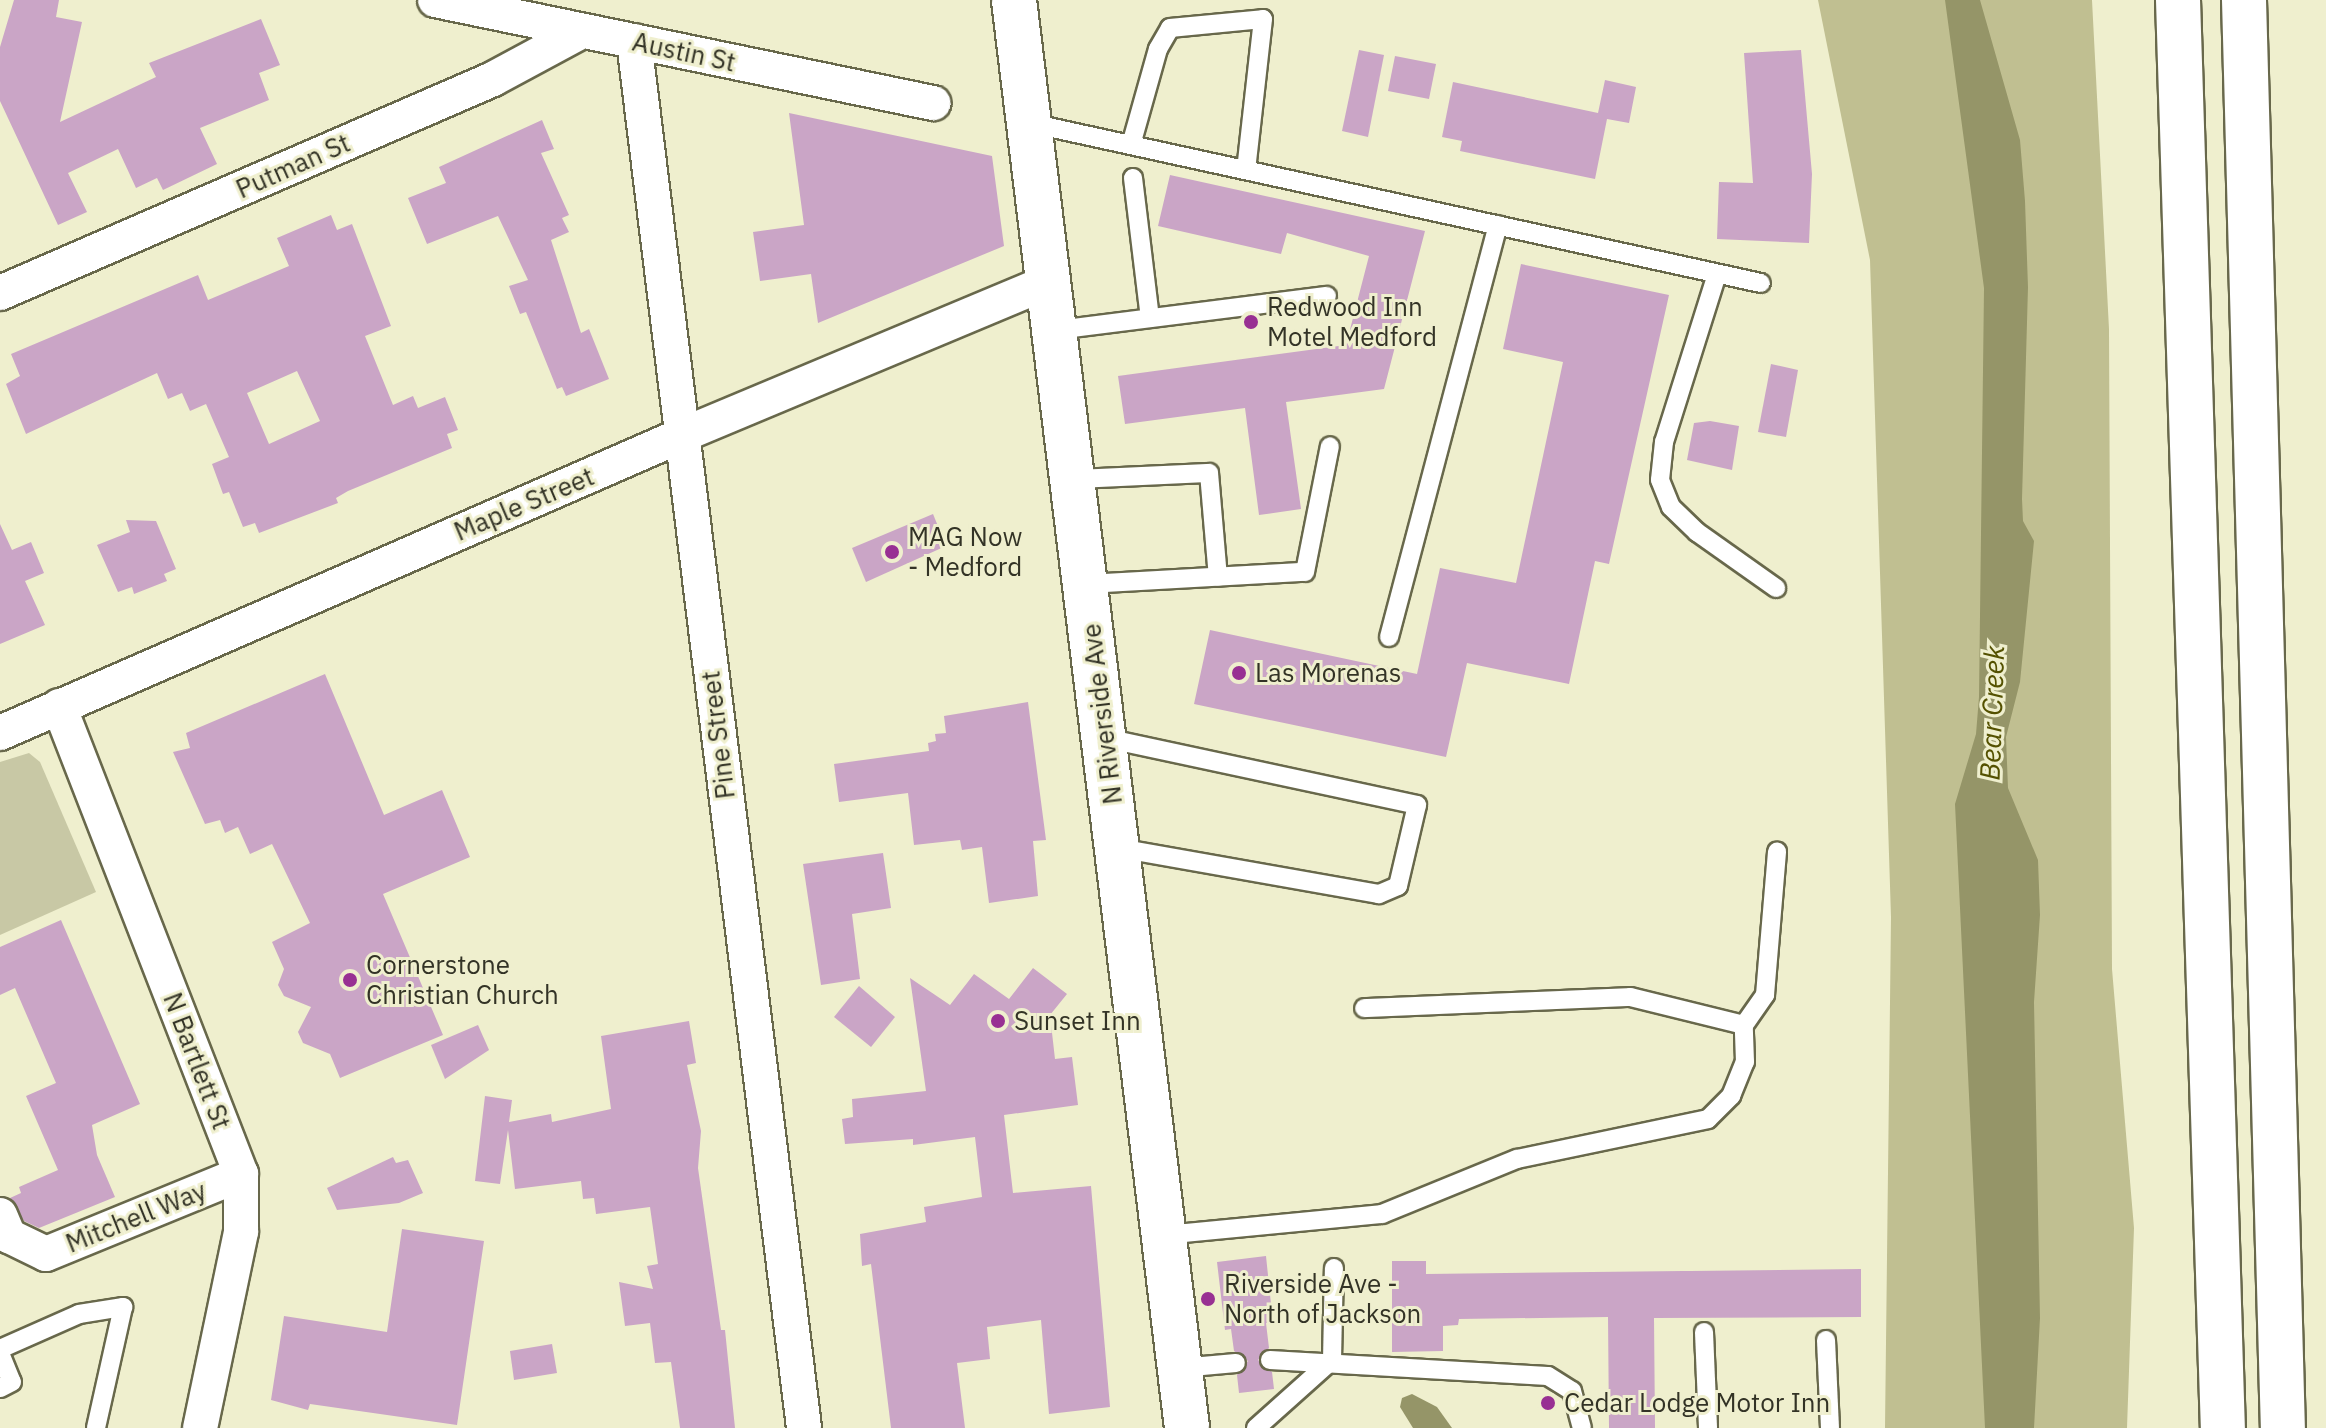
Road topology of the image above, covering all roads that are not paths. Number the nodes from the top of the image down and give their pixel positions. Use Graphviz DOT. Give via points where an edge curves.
graph roads {
  1 [pos="435,0"];
  2 [pos="1014,0"];
  3 [pos="2178,0"];
  4 [pos="2244,0"];
  5 [pos="582,31"];
  6 [pos="634,41"];
  7 [pos="933,103"];
  8 [pos="1030,123"];
  9 [pos="1131,145"];
  10 [pos="1246,170"];
  11 [pos="1133,178"];
  12 [pos="1498,225"];
  13 [pos="1717,274"];
  14 [pos="1051,281"];
  15 [pos="1761,283"];
  16 [pos="0,293"];
  17 [pos="1327,296"];
  18 [pos="1150,318"];
  19 [pos="1057,330"];
  20 [pos="682,435"];
  21 [pos="1330,446"];
  22 [pos="1075,479"];
  23 [pos="1218,577"];
  24 [pos="1087,584"];
  25 [pos="1776,588"];
  26 [pos="1389,637"];
  27 [pos="59,706"];
  28 [pos="0,733"];
  29 [pos="1105,738"];
  30 [pos="1118,848"];
  31 [pos="1777,852"];
  32 [pos="1364,1008"];
  33 [pos="1744,1025"];
  34 [pos="241,1174"];
  35 [pos="0,1215"];
  36 [pos="1164,1235"];
  37 [pos="1334,1268"];
  38 [pos="1704,1332"];
  39 [pos="1826,1340"];
  40 [pos="0,1351"];
  41 [pos="1270,1360"];
  42 [pos="1332,1360"];
  43 [pos="1236,1363"];
  44 [pos="1180,1368"];
  45 [pos="0,1388"];
  46 [pos="96,1428"];
  47 [pos="200,1428"];
  48 [pos="804,1428"];
  49 [pos="1187,1428"];
  50 [pos="1256,1428"];
  51 [pos="1582,1428"];
  52 [pos="1708,1428"];
  53 [pos="1830,1428"];
  54 [pos="2223,1428"];
  55 [pos="2283,1428"];
  1 -- 5 [label="street, Austin St"];
  2 -- 8 [label="main road, N Riverside Ave"];
  3 -- 54 [label="main road"];
  4 -- 55 [label="main road"];
  5 -- 6 [label="street, Austin St"];
  5 -- 16 [label="street, Putman St" via="493,79"];
  6 -- 7 [label="street, Austin St"];
  6 -- 20 [label="street, Pine Street"];
  8 -- 9 [label="lane"];
  8 -- 14 [label="main road, N Riverside Ave"];
  9 -- 10 [label="lane"];
  9 -- 10 [label="lane" via="1158,49 1170,28 1263,19"];
  10 -- 12 [label="lane"];
  11 -- 18 [label="lane"];
  12 -- 13 [label="lane"];
  12 -- 26 [label="lane"];
  13 -- 15 [label="lane"];
  13 -- 25 [label="lane" via="1664,442 1660,480 1671,507 1697,532"];
  14 -- 19 [label="main road, N Riverside Ave"];
  14 -- 20 [label="street, Maple Street"];
  17 -- 18 [label="lane"];
  18 -- 19 [label="lane"];
  19 -- 22 [label="main road, N Riverside Ave"];
  20 -- 27 [label="street, Maple Street"];
  20 -- 48 [label="street, Pine Street"];
  21 -- 23 [label="lane" via="1305,572"];
  22 -- 23 [label="lane" via="1209,473"];
  22 -- 24 [label="main road, N Riverside Ave"];
  23 -- 24 [label="lane"];
  24 -- 29 [label="main road, N Riverside Ave"];
  27 -- 28 [label="street, Maple Street"];
  27 -- 34 [label="street, N Bartlett St"];
  29 -- 30 [label="main road, N Riverside Ave"];
  29 -- 30 [label="lane" via="1417,805 1398,886 1379,894"];
  30 -- 36 [label="main road, N Riverside Ave"];
  31 -- 33 [label="lane" via="1765,995"];
  32 -- 33 [label="lane" via="1630,997"];
  33 -- 36 [label="lane" via="1745,1062 1731,1096 1708,1119 1517,1159 1382,1214"];
  34 -- 35 [label="street, Mitchell Way" via="46,1254 9,1236"];
  34 -- 47 [label="street, N Bartlett St" via="241,1232"];
  36 -- 44 [label="main road, N Riverside Ave"];
  37 -- 42 [label="lane"];
  38 -- 52 [label="lane"];
  39 -- 53 [label="lane"];
  40 -- 45 [label="lane" via="12,1382"];
  40 -- 46 [label="lane" via="79,1314 123,1307"];
  41 -- 42 [label="lane"];
  42 -- 50 [label="lane"];
  42 -- 51 [label="lane" via="1548,1376 1572,1391"];
  43 -- 44 [label="lane"];
  44 -- 49 [label="main road, N Riverside Ave"];
}
